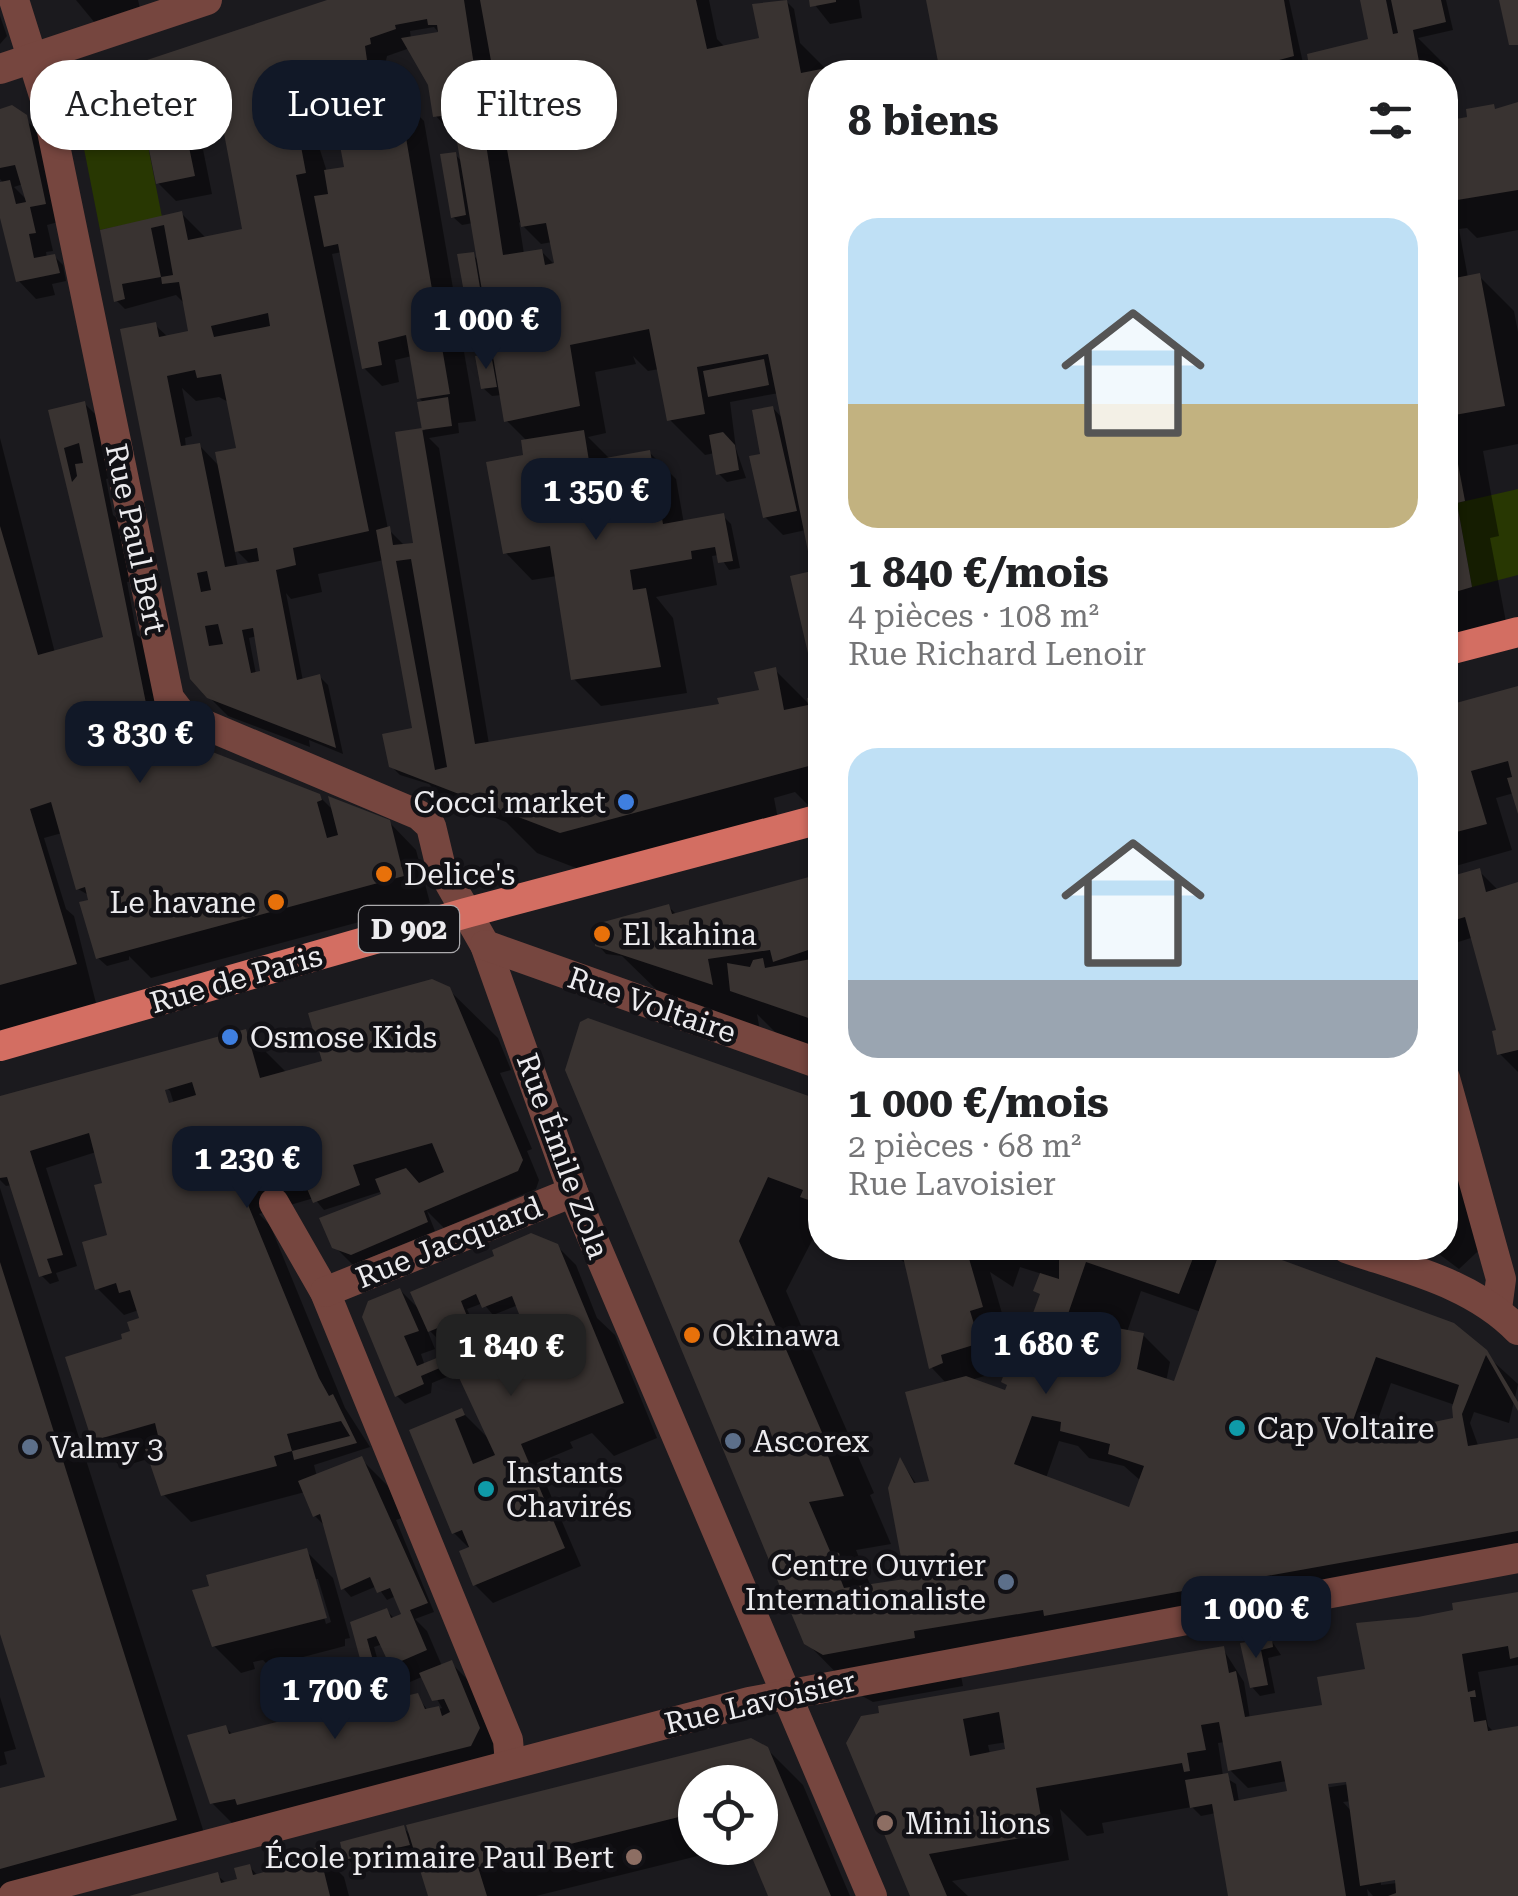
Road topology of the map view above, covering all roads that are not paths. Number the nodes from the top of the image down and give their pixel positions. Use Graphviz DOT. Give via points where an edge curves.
graph roads {
  1 [pos="14,0"];
  2 [pos="207,0"];
  3 [pos="32,58"];
  4 [pos="0,69"];
  5 [pos="1518,632"];
  6 [pos="1458,648"];
  7 [pos="808,822"];
  8 [pos="466,913"];
  9 [pos="484,945"];
  10 [pos="0,1046"];
  11 [pos="808,1060"];
  12 [pos="1458,1122"];
  13 [pos="573,1192"];
  14 [pos="274,1203"];
  15 [pos="1381,1260"];
  16 [pos="325,1292"];
  17 [pos="1509,1294"];
  18 [pos="1518,1558"];
  19 [pos="784,1694"];
  20 [pos="510,1764"];
  21 [pos="13,1896"];
  22 [pos="872,1896"];
  1 -- 3 [label="street, Rue Paul Bert"];
  2 -- 3 [label="street"];
  3 -- 4 [label="street"];
  3 -- 8 [label="street, Rue Paul Bert" via="169,698 182,715 420,815 431,826 441,868"];
  5 -- 6 [label="main road"];
  7 -- 8 [label="main road, Rue de Paris / D 902"];
  8 -- 9 [label="street, Rue Émile Zola"];
  8 -- 10 [label="main road, Rue de Paris / D 902"];
  9 -- 11 [label="street, Rue Voltaire"];
  9 -- 13 [label="street, Rue Émile Zola"];
  12 -- 17 [label="street"];
  13 -- 16 [label="street, Rue Jacquard"];
  13 -- 19 [label="street, Rue Émile Zola"];
  14 -- 16 [label="street"];
  15 -- 17 [label="street" via="1457,1286"];
  16 -- 20 [label="street" via="508,1740"];
  18 -- 19 [label="street, Rue Lavoisier"];
  19 -- 20 [label="street, Rue Lavoisier"];
  19 -- 22 [label="street, Rue Émile Zola"];
  20 -- 21 [label="street, Rue Lavoisier"];
}
